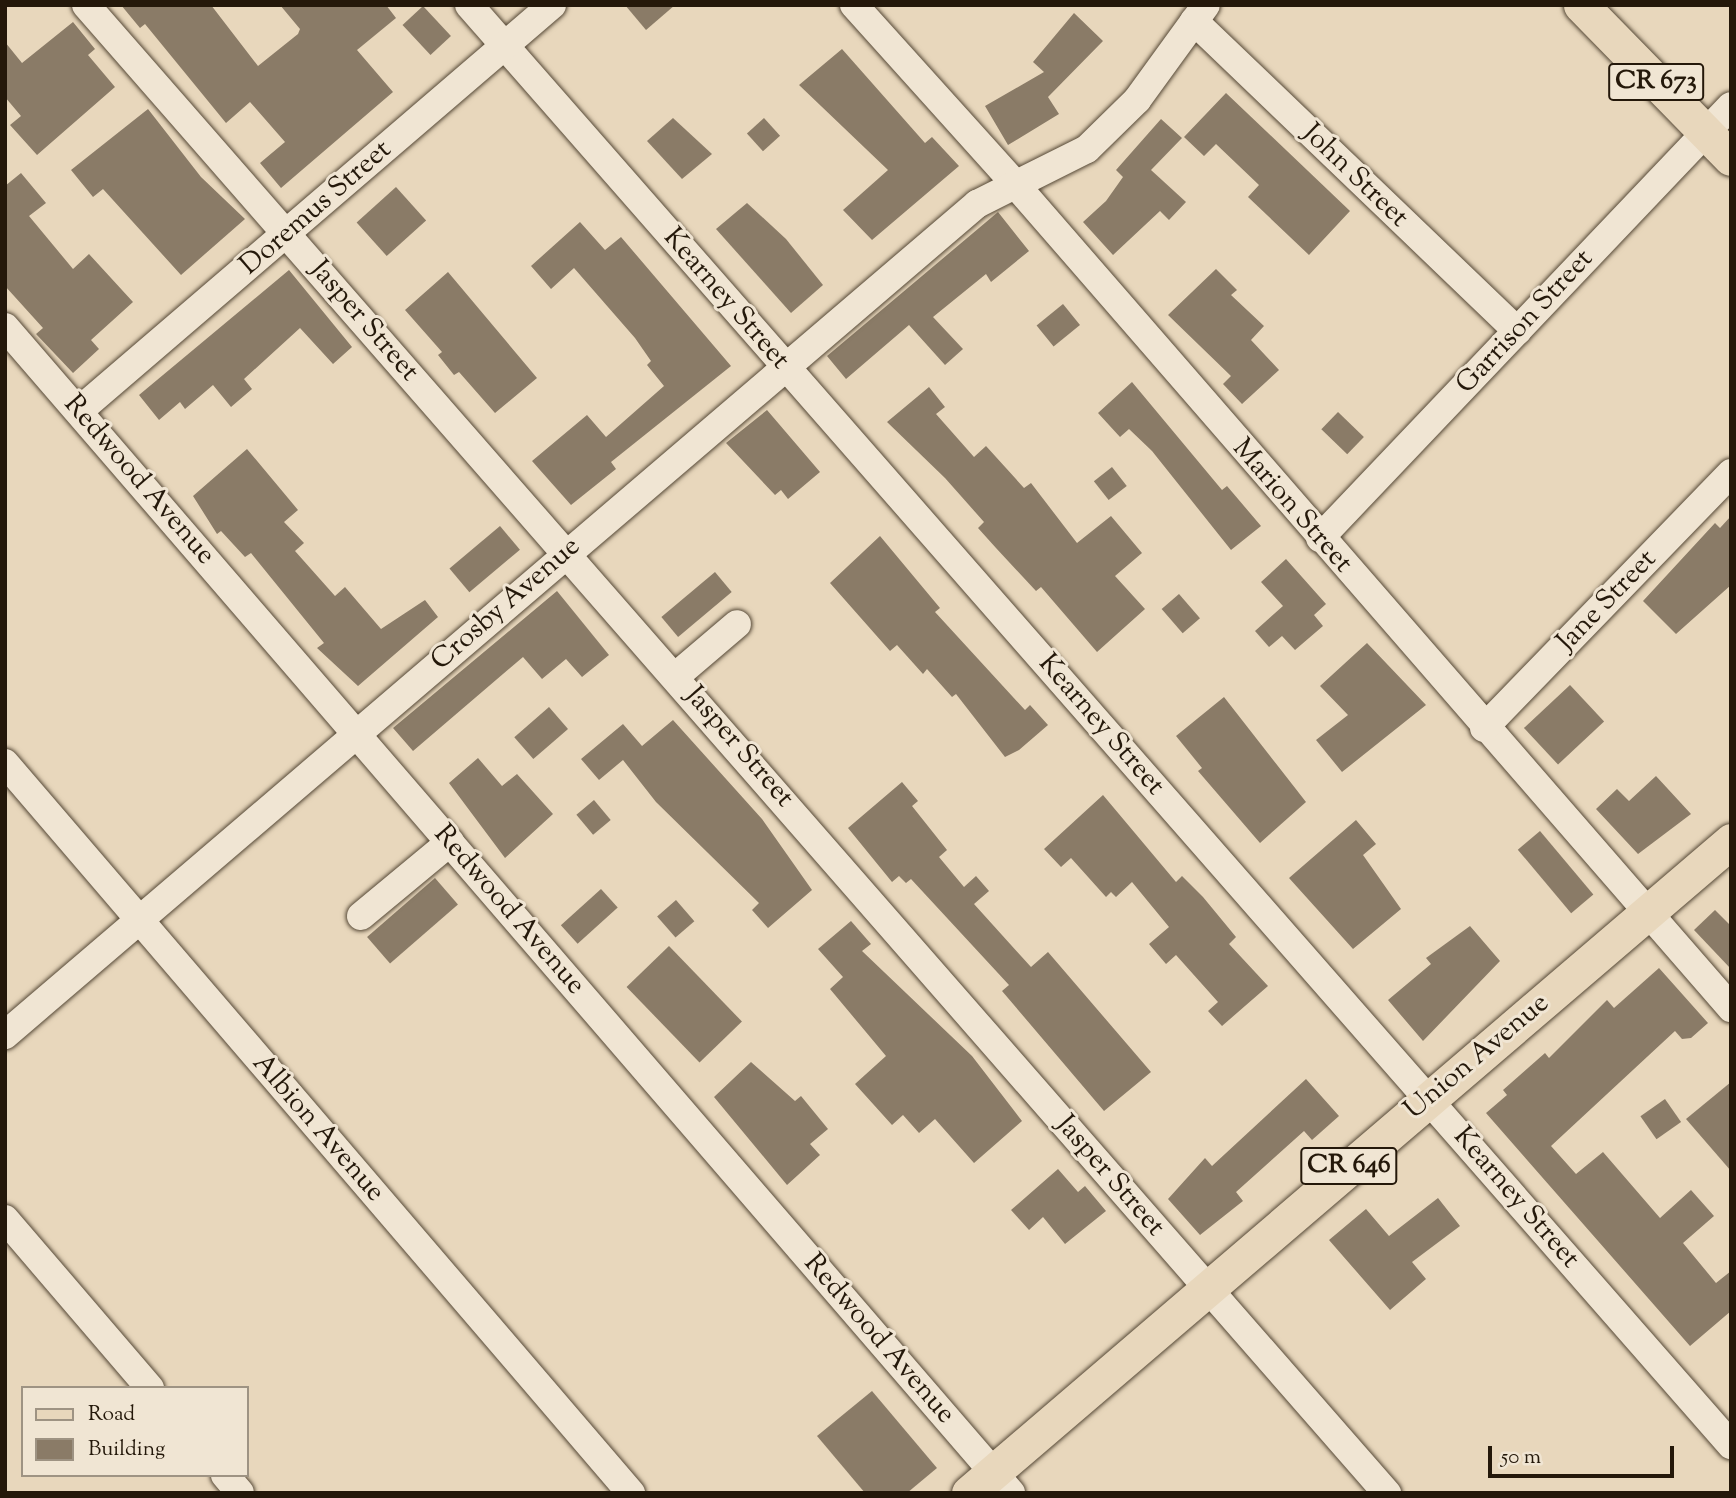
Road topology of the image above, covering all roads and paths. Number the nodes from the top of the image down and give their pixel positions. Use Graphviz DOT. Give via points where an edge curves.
graph roads {
  1 [pos="86,5"];
  2 [pos="469,5"];
  3 [pos="552,5"];
  4 [pos="853,5"];
  5 [pos="1581,5"];
  6 [pos="1200,13"];
  7 [pos="506,47"];
  8 [pos="1731,106"];
  9 [pos="1705,132"];
  10 [pos="1731,158"];
  11 [pos="1015,184"];
  12 [pos="287,233"];
  13 [pos="5,327"];
  14 [pos="1517,331"];
  15 [pos="784,365"];
  16 [pos="80,410"];
  17 [pos="1731,473"];
  18 [pos="1320,538"];
  19 [pos="567,552"];
  20 [pos="737,624"];
  21 [pos="676,676"];
  22 [pos="1484,729"];
  23 [pos="356,733"];
  24 [pos="5,763"];
  25 [pos="1731,841"];
  26 [pos="450,842"];
  27 [pos="1646,913"];
  28 [pos="361,916"];
  29 [pos="139,920"];
  30 [pos="1731,1008"];
  31 [pos="5,1035"];
  32 [pos="1429,1098"];
  33 [pos="5,1220"];
  34 [pos="1207,1288"];
  35 [pos="148,1386"];
  36 [pos="1731,1445"];
  37 [pos="227,1477"];
  38 [pos="991,1486"];
  39 [pos="240,1493"];
  40 [pos="631,1493"];
  41 [pos="1387,1493"];
  1 -- 12 [label="street, Jasper Street"];
  2 -- 7 [label="street, Kearney Street"];
  3 -- 7 [label="street, Doremus Street"];
  4 -- 11 [label="street, Marion Street"];
  5 -- 9 [label="main road, CR 673"];
  6 -- 11 [label="street, Crosby Avenue" via="1137,100 1103,135 1069,161"];
  6 -- 14 [label="street, John Street"];
  7 -- 12 [label="street, Doremus Street"];
  7 -- 15 [label="street, Kearney Street"];
  8 -- 9 [label="street, Garrison Street"];
  9 -- 10 [label="main road, CR 673"];
  9 -- 14 [label="street, Garrison Street"];
  11 -- 15 [label="street, Crosby Avenue" via="977,204"];
  11 -- 18 [label="street, Marion Street"];
  12 -- 16 [label="street, Doremus Street"];
  12 -- 19 [label="street, Jasper Street"];
  13 -- 16 [label="street, Redwood Avenue"];
  14 -- 18 [label="street, Garrison Street"];
  15 -- 19 [label="street, Crosby Avenue"];
  15 -- 32 [label="street, Kearney Street"];
  16 -- 23 [label="street, Redwood Avenue"];
  17 -- 22 [label="street, Jane Street"];
  18 -- 22 [label="street, Marion Street"];
  19 -- 21 [label="street, Jasper Street"];
  19 -- 23 [label="street, Crosby Avenue"];
  20 -- 21 [label="street"];
  21 -- 34 [label="street, Jasper Street"];
  22 -- 27 [label="street, Marion Street"];
  23 -- 26 [label="street, Redwood Avenue"];
  23 -- 29 [label="street, Crosby Avenue"];
  24 -- 29 [label="street, Albion Avenue"];
  25 -- 27 [label="main road, Union Avenue / CR 646"];
  26 -- 28 [label="street"];
  26 -- 38 [label="street, Redwood Avenue"];
  27 -- 30 [label="street, Marion Street"];
  27 -- 32 [label="main road, Union Avenue / CR 646"];
  29 -- 31 [label="street, Crosby Avenue"];
  29 -- 40 [label="street, Albion Avenue"];
  32 -- 34 [label="main road, Union Avenue / CR 646"];
  32 -- 36 [label="street, Kearney Street"];
  33 -- 35 [label="street"];
  34 -- 38 [label="main road, Union Avenue / CR 646"];
  34 -- 41 [label="street, Jasper Street"];
  37 -- 39 [label="street"];
}
